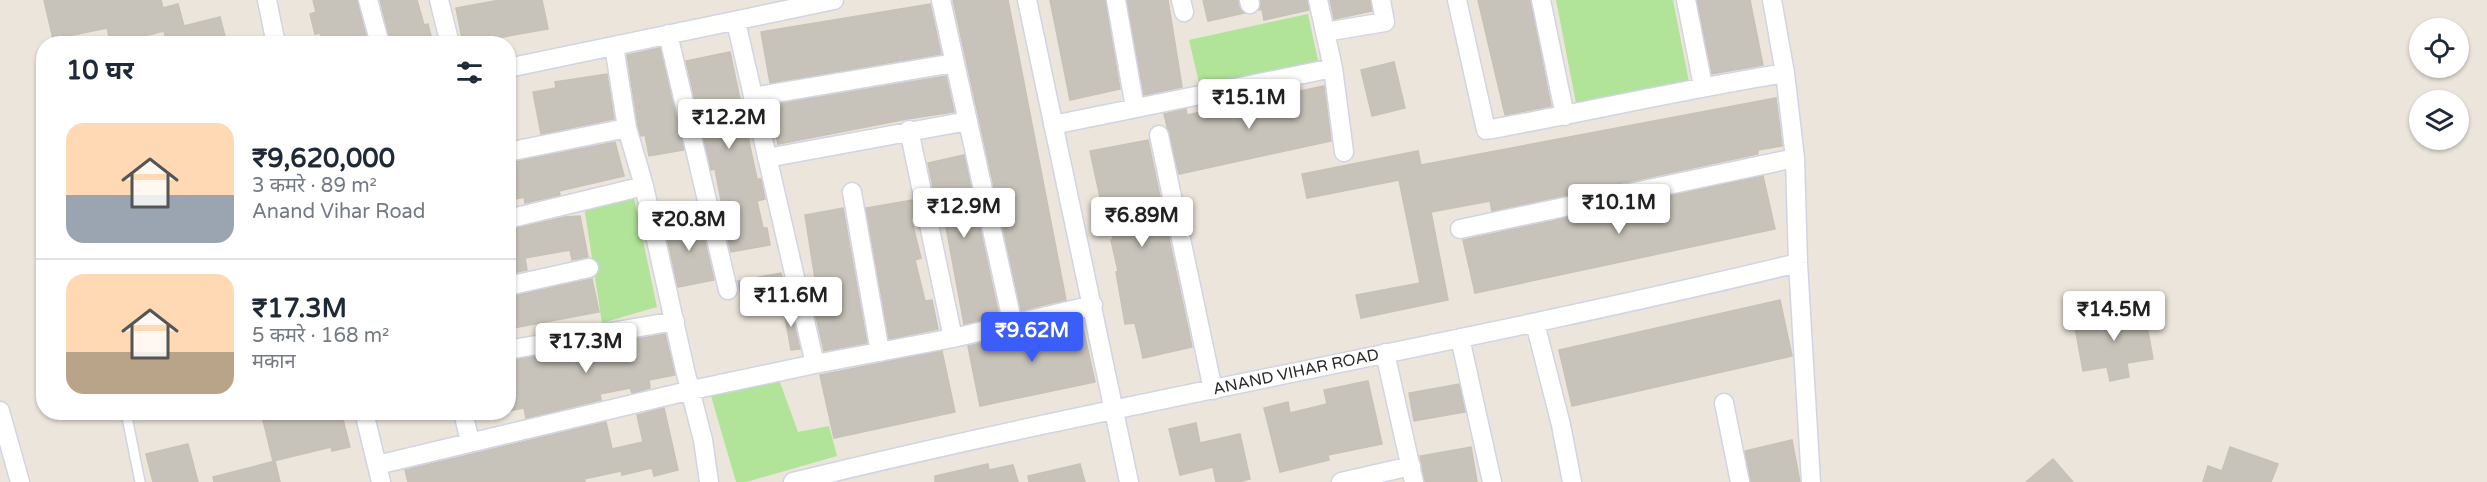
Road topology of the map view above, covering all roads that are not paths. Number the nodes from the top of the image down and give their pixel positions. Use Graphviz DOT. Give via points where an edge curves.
graph roads {
  1 [pos="267,0"];
  2 [pos="368,0"];
  3 [pos="439,0"];
  4 [pos="834,0"];
  5 [pos="941,0"];
  6 [pos="1027,0"];
  7 [pos="1116,0"];
  8 [pos="1318,0"];
  9 [pos="1381,0"];
  10 [pos="1457,0"];
  11 [pos="1541,0"];
  12 [pos="1686,0"];
  13 [pos="1772,0"];
  14 [pos="736,22"];
  15 [pos="1325,32"];
  16 [pos="668,34"];
  17 [pos="274,36"];
  18 [pos="378,36"];
  19 [pos="448,36"];
  20 [pos="614,46"];
  21 [pos="954,63"];
  22 [pos="516,66"];
  23 [pos="1333,68"];
  24 [pos="1785,73"];
  25 [pos="1703,86"];
  26 [pos="753,97"];
  27 [pos="1135,108"];
  28 [pos="1565,116"];
  29 [pos="968,121"];
  30 [pos="1053,125"];
  31 [pos="627,128"];
  32 [pos="909,130"];
  33 [pos="1159,135"];
  34 [pos="516,150"];
  35 [pos="1344,153"];
  36 [pos="767,158"];
  37 [pos="1795,158"];
  38 [pos="644,186"];
  39 [pos="852,192"];
  40 [pos="516,217"];
  41 [pos="1460,229"];
  42 [pos="1798,263"];
  43 [pos="589,268"];
  44 [pos="516,284"];
  45 [pos="729,290"];
  46 [pos="1093,305"];
  47 [pos="675,321"];
  48 [pos="1535,323"];
  49 [pos="1013,325"];
  50 [pos="953,338"];
  51 [pos="1460,338"];
  52 [pos="516,349"];
  53 [pos="880,352"];
  54 [pos="1385,353"];
  55 [pos="815,364"];
  56 [pos="692,390"];
  57 [pos="1214,390"];
  58 [pos="1724,403"];
  59 [pos="1115,410"];
  60 [pos="0,411"];
  61 [pos="128,420"];
  62 [pos="366,420"];
  63 [pos="465,420"];
  64 [pos="470,442"];
  65 [pos="379,473"];
  66 [pos="1413,474"];
  67 [pos="20,482"];
  68 [pos="140,482"];
  69 [pos="709,482"];
  70 [pos="793,482"];
  71 [pos="1129,482"];
  72 [pos="1341,482"];
  73 [pos="1492,482"];
  74 [pos="1572,482"];
  75 [pos="1740,482"];
  76 [pos="1811,482"];
  1 -- 17 [label="street"];
  2 -- 18 [label="street"];
  3 -- 19 [label="street"];
  4 -- 14 [label="street"];
  5 -- 21 [label="street"];
  6 -- 30 [label="street"];
  7 -- 27 [label="street"];
  8 -- 15 [label="street"];
  9 -- 15 [label="street" via="1385,22"];
  10 -- 28 [label="street" via="1486,130"];
  11 -- 28 [label="street"];
  12 -- 25 [label="street"];
  13 -- 24 [label="street"];
  14 -- 16 [label="street"];
  14 -- 26 [label="street"];
  15 -- 23 [label="street"];
  16 -- 20 [label="street"];
  16 -- 45 [label="street"];
  20 -- 22 [label="street"];
  20 -- 31 [label="street"];
  21 -- 26 [label="street"];
  21 -- 29 [label="street"];
  23 -- 27 [label="street"];
  23 -- 35 [label="street"];
  24 -- 25 [label="street"];
  24 -- 37 [label="street"];
  25 -- 28 [label="street"];
  26 -- 36 [label="street"];
  27 -- 30 [label="street"];
  29 -- 32 [label="street"];
  29 -- 49 [label="street"];
  30 -- 46 [label="street"];
  31 -- 34 [label="street"];
  31 -- 38 [label="street"];
  32 -- 36 [label="street"];
  32 -- 50 [label="street"];
  33 -- 57 [label="street"];
  36 -- 55 [label="street"];
  37 -- 41 [label="street"];
  37 -- 42 [label="street"];
  38 -- 40 [label="street"];
  38 -- 47 [label="street"];
  39 -- 53 [label="street"];
  42 -- 48 [label="street, ANAND VIHAR ROAD"];
  42 -- 76 [label="street"];
  43 -- 44 [label="street"];
  46 -- 49 [label="street"];
  46 -- 59 [label="street"];
  47 -- 52 [label="street"];
  47 -- 56 [label="street"];
  48 -- 51 [label="street, ANAND VIHAR ROAD"];
  48 -- 74 [label="street"];
  49 -- 50 [label="street"];
  50 -- 53 [label="street"];
  51 -- 54 [label="street, ANAND VIHAR ROAD"];
  51 -- 73 [label="street"];
  53 -- 55 [label="street"];
  54 -- 57 [label="street, ANAND VIHAR ROAD"];
  54 -- 66 [label="street"];
  55 -- 56 [label="street"];
  56 -- 64 [label="street"];
  56 -- 69 [label="street"];
  57 -- 59 [label="street, ANAND VIHAR ROAD"];
  58 -- 75 [label="street"];
  59 -- 70 [label="street, ANAND VIHAR ROAD"];
  59 -- 71 [label="street"];
  60 -- 67 [label="street"];
  61 -- 68 [label="lane"];
  62 -- 65 [label="street"];
  63 -- 64 [label="street"];
  64 -- 65 [label="street"];
  66 -- 72 [label="street"];
}
